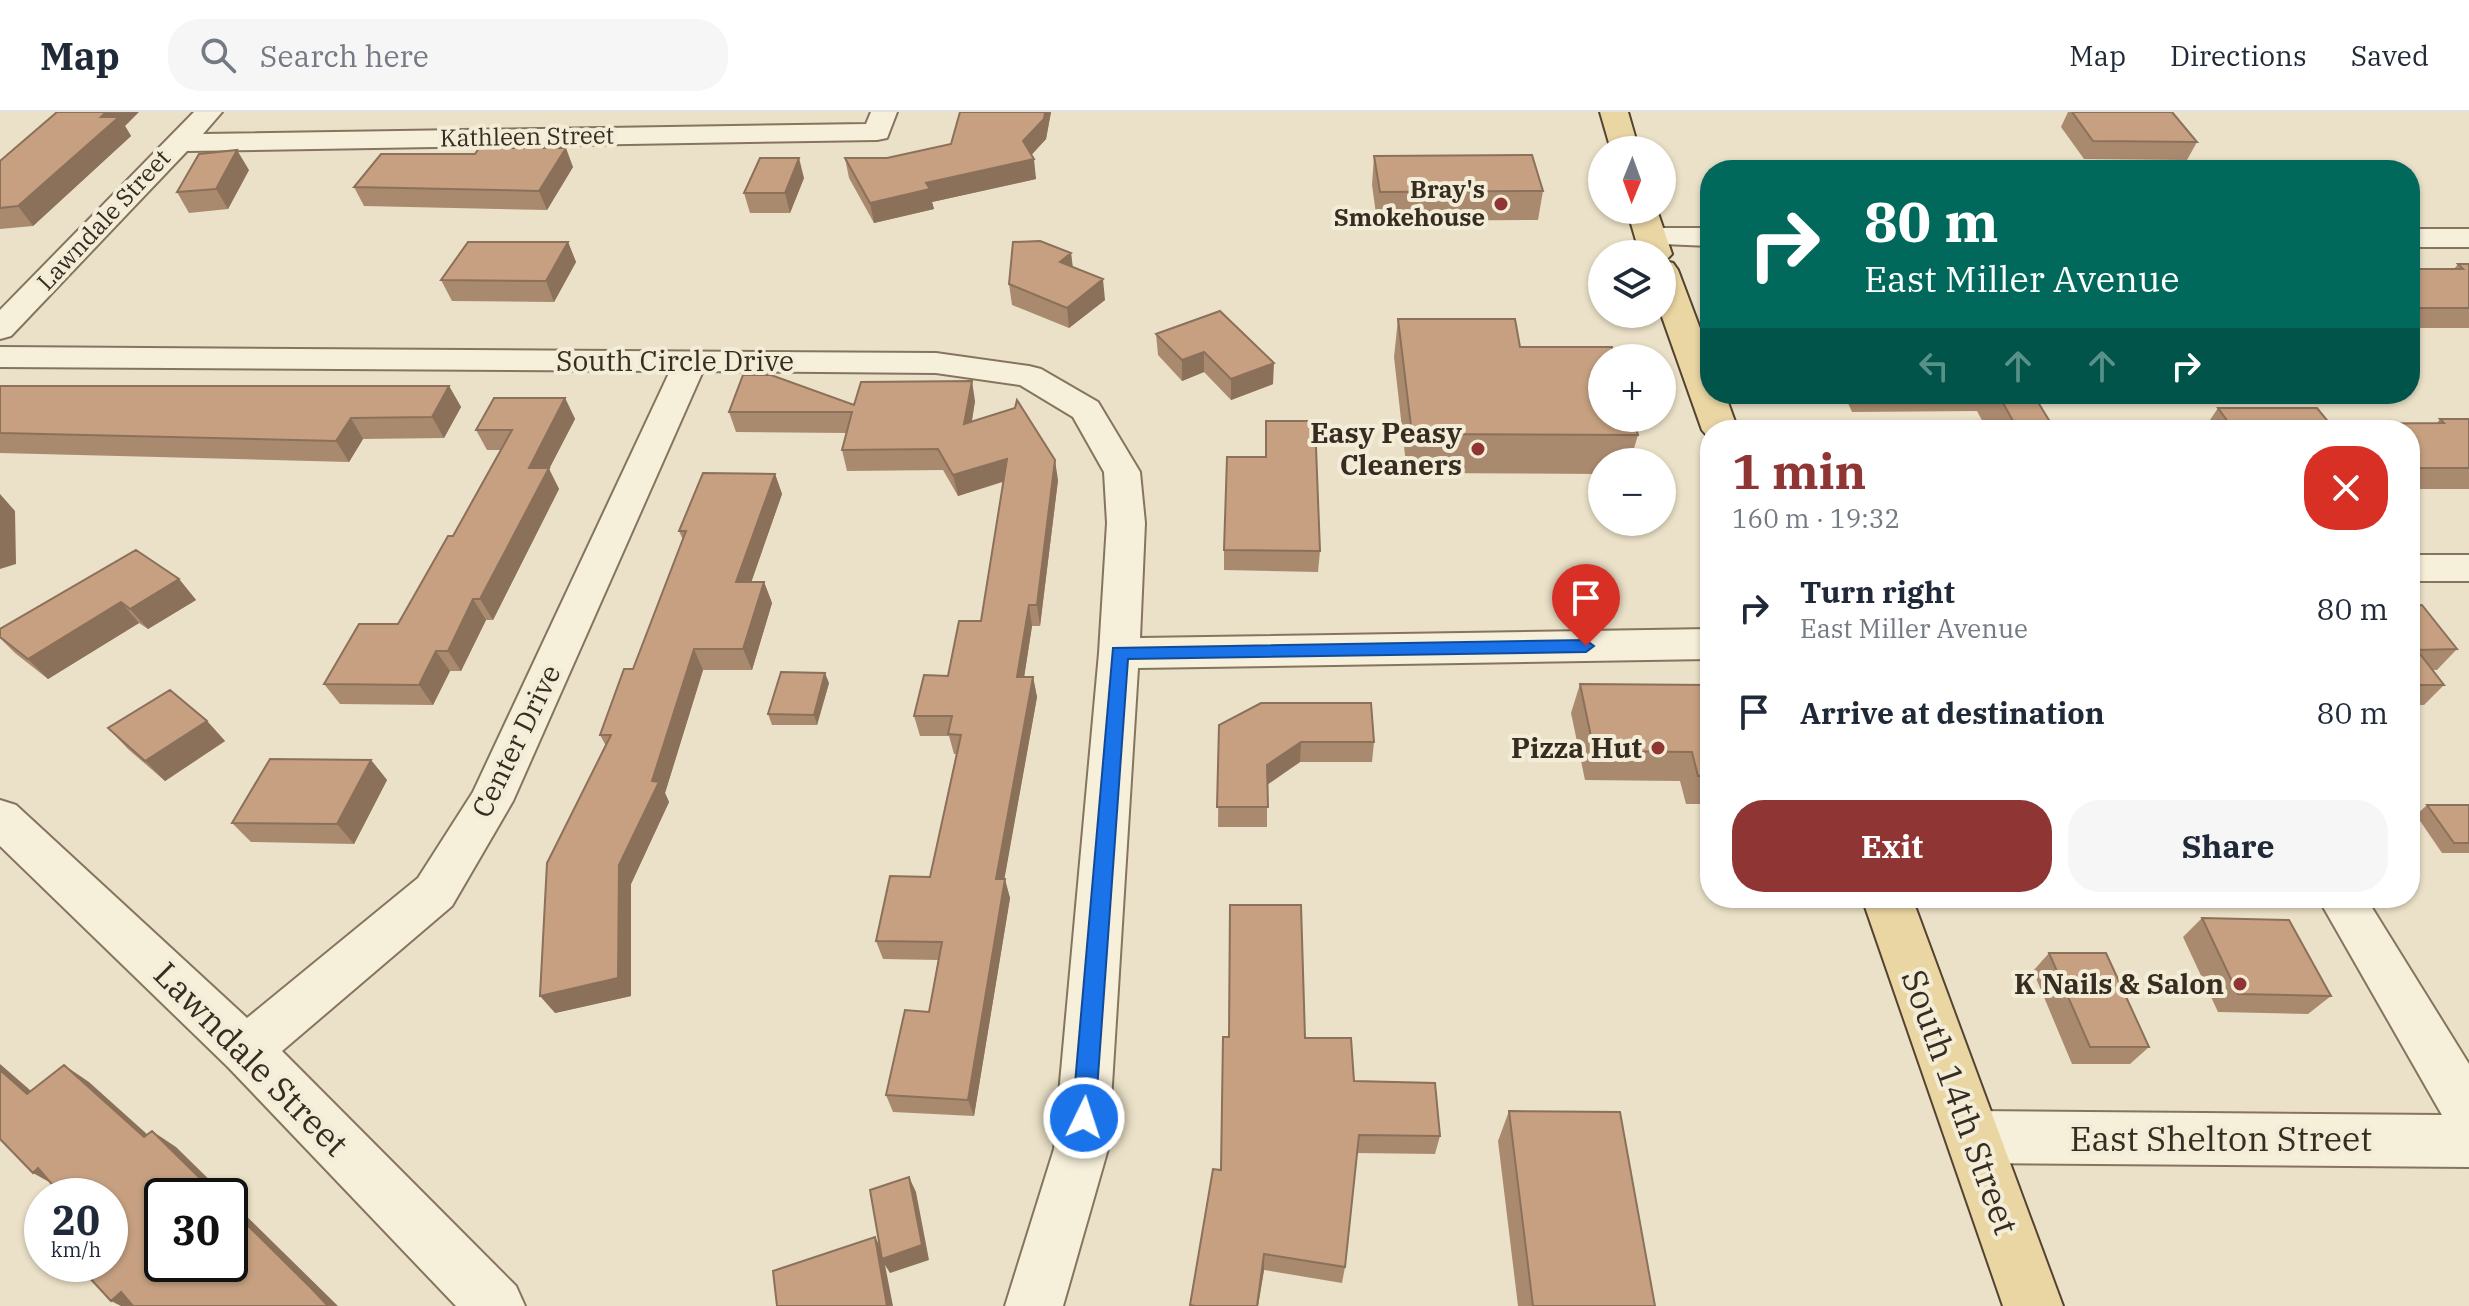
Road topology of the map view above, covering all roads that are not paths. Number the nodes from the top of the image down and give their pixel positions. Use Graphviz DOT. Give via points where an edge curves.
graph roads {
  1 [pos="209,112"];
  2 [pos="1614,112"];
  3 [pos="1633,112"];
  4 [pos="881,122"];
  5 [pos="1621,136"];
  6 [pos="1626,136"];
  7 [pos="176,143"];
  8 [pos="1650,234"];
  9 [pos="1700,236"];
  10 [pos="2420,238"];
  11 [pos="2469,238"];
  12 [pos="1676,309"];
  13 [pos="0,329"];
  14 [pos="0,357"];
  15 [pos="691,361"];
  16 [pos="1700,375"];
  17 [pos="2420,568"];
  18 [pos="2469,568"];
  19 [pos="1700,644"];
  20 [pos="1119,653"];
  21 [pos="0,818"];
  22 [pos="1891,908"];
  23 [pos="2347,908"];
  24 [pos="246,1050"];
  25 [pos="2469,1112"];
  26 [pos="1973,1137"];
  27 [pos="2469,1141"];
  28 [pos="496,1306"];
  29 [pos="1034,1306"];
  30 [pos="2033,1306"];
  1 -- 7 [label="street, Lawndale Street"];
  2 -- 5 [label="main road"];
  3 -- 6 [label="main road"];
  4 -- 7 [label="street, Kathleen Street"];
  7 -- 13 [label="street, Lawndale Street"];
  8 -- 9 [label="street"];
  10 -- 11 [label="street"];
  12 -- 16 [label="main road"];
  14 -- 15 [label="street, South Circle Drive"];
  15 -- 20 [label="street, South Circle Drive" via="936,363 1029,376 1086,410 1122,472 1126,523"];
  15 -- 24 [label="street, Center Drive" via="491,801 435,892"];
  17 -- 18 [label="street"];
  19 -- 20 [label="street"];
  20 -- 29 [label="street, South Circle Drive" via="1081,1149"];
  21 -- 24 [label="street, Lawndale Street"];
  22 -- 26 [label="main road, South 14th Street"];
  23 -- 25 [label="street"];
  24 -- 28 [label="street, Lawndale Street"];
  26 -- 27 [label="street, East Shelton Street"];
  26 -- 30 [label="main road, South 14th Street"];
}
